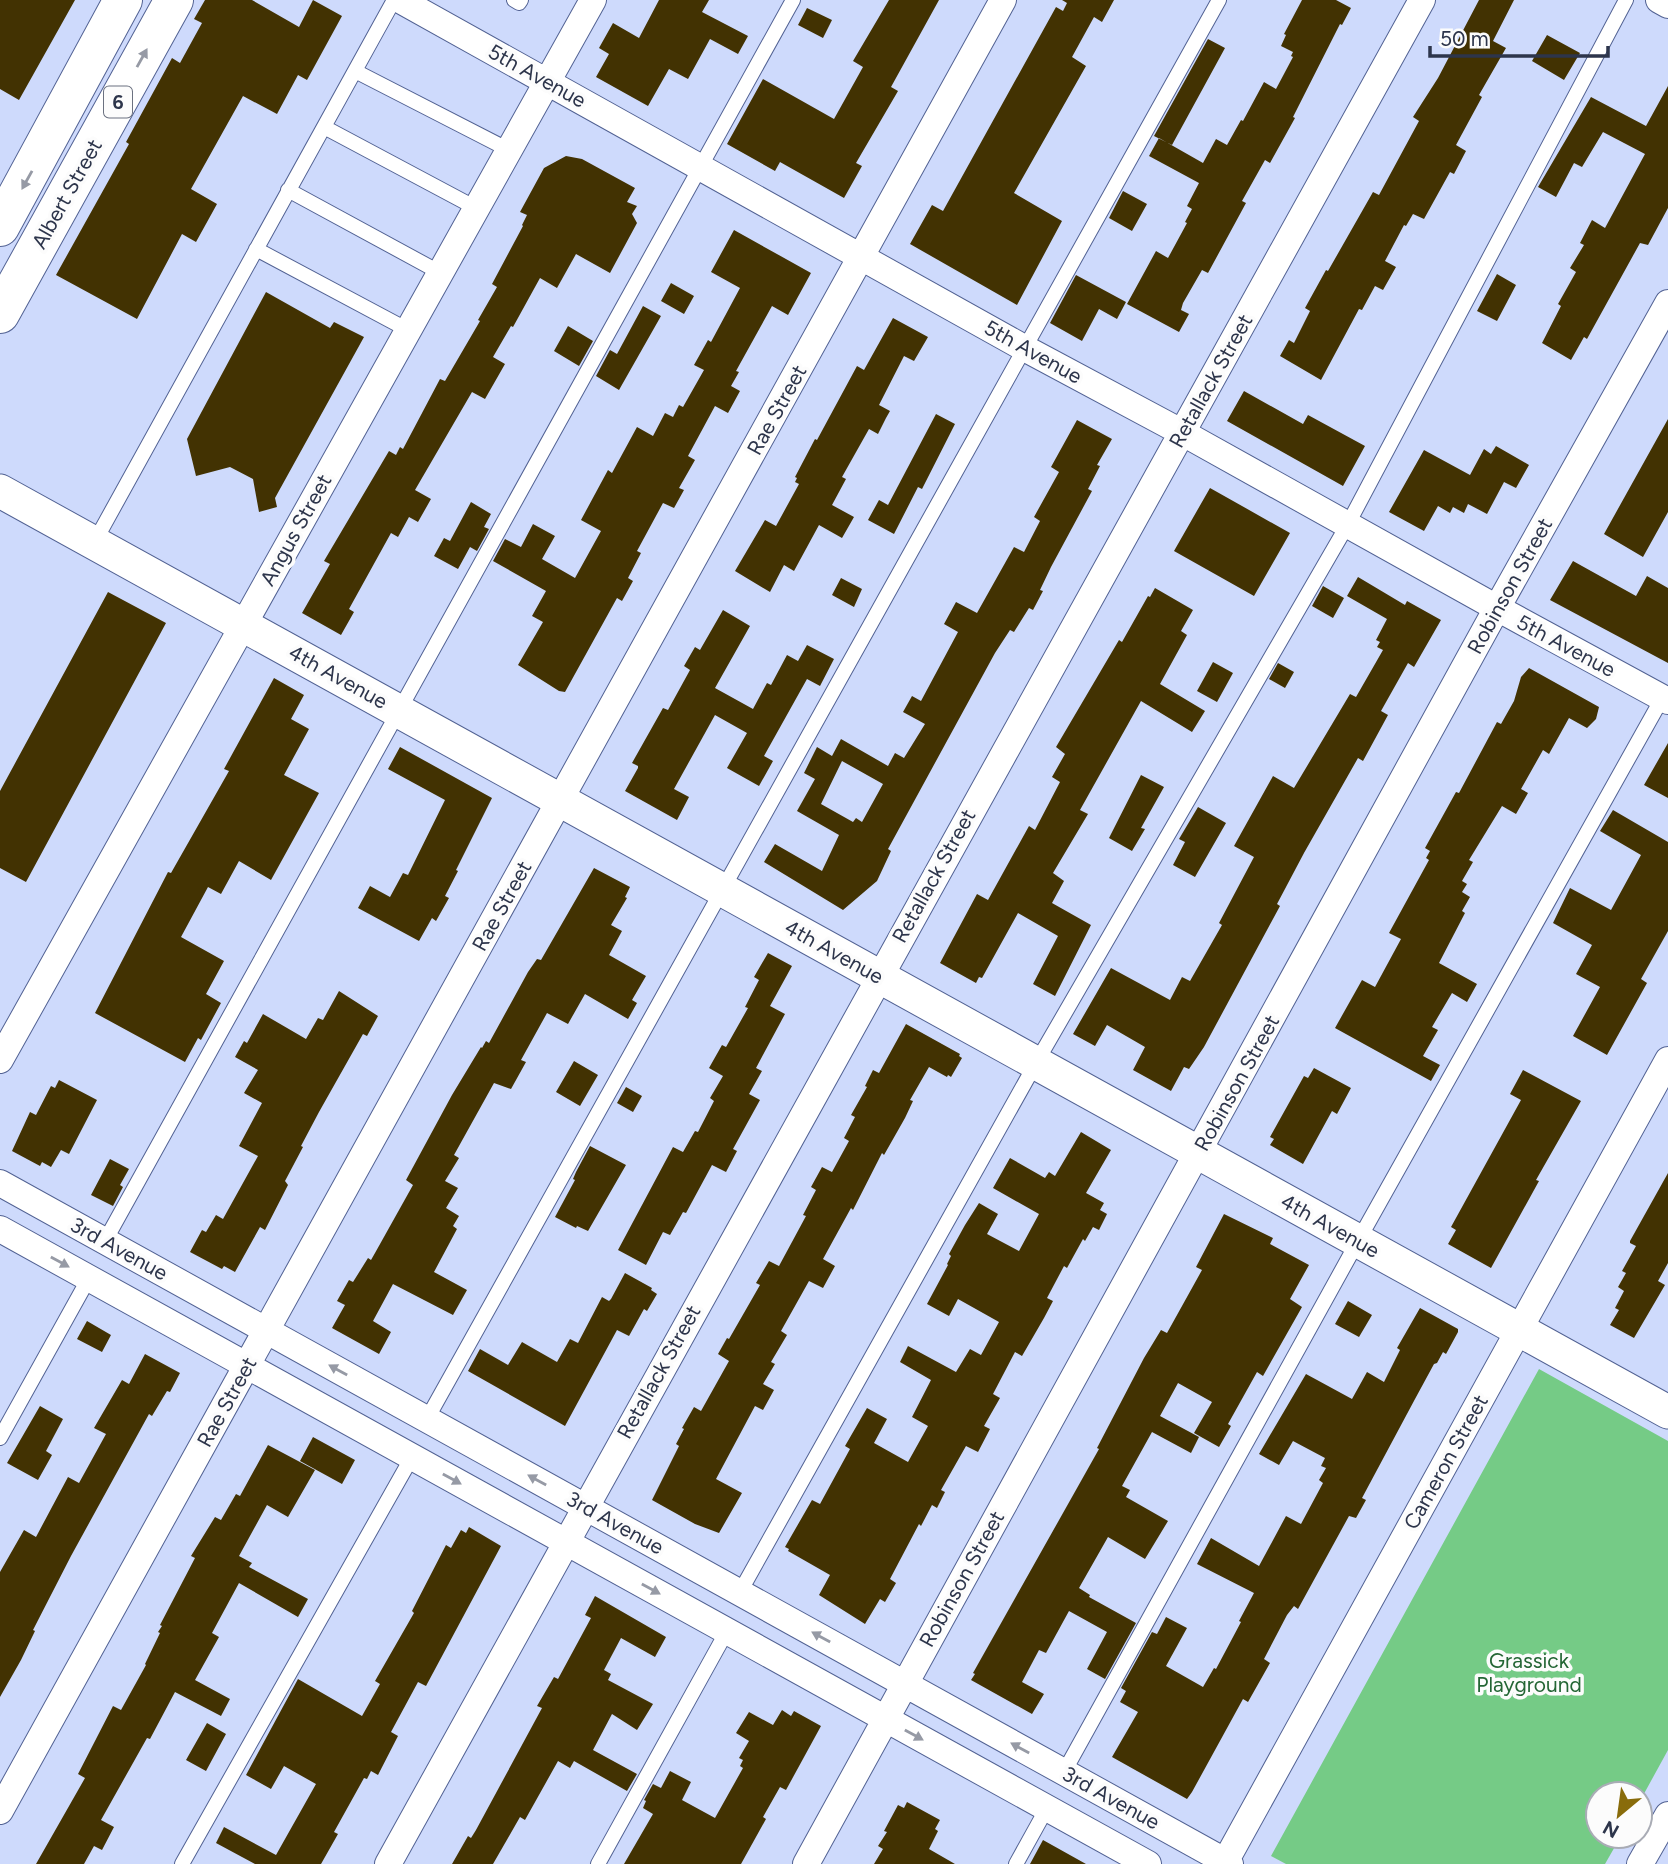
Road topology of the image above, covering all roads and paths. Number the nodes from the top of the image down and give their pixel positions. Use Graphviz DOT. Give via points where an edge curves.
graph roads {
  1 [pos="122,0"];
  2 [pos="174,0"];
  3 [pos="394,0"];
  4 [pos="400,0"];
  5 [pos="514,0"];
  6 [pos="521,0"];
  7 [pos="593,0"];
  8 [pos="793,0"];
  9 [pos="1003,0"];
  10 [pos="1219,0"];
  11 [pos="1422,0"];
  12 [pos="1626,0"];
  13 [pos="1659,0"];
  14 [pos="1668,5"];
  15 [pos="355,71"];
  16 [pos="547,82"];
  17 [pos="324,127"];
  18 [pos="509,150"];
  19 [pos="700,166"];
  20 [pos="288,190"];
  21 [pos="476,208"];
  22 [pos="0,227"];
  23 [pos="256,249"];
  24 [pos="862,256"];
  25 [pos="439,272"];
  26 [pos="1668,303"];
  27 [pos="0,314"];
  28 [pos="408,330"];
  29 [pos="1026,349"];
  30 [pos="1183,433"];
  31 [pos="0,491"];
  32 [pos="1348,524"];
  33 [pos="94,543"];
  34 [pos="1497,608"];
  35 [pos="243,625"];
  36 [pos="1666,695"];
  37 [pos="399,711"];
  38 [pos="561,801"];
  39 [pos="722,890"];
  40 [pos="878,976"];
  41 [pos="0,1060"];
  42 [pos="1668,1060"];
  43 [pos="1037,1063"];
  44 [pos="1199,1153"];
  45 [pos="0,1183"];
  46 [pos="0,1229"];
  47 [pos="105,1241"];
  48 [pos="1358,1241"];
  49 [pos="89,1278"];
  50 [pos="1520,1330"];
  51 [pos="267,1331"];
  52 [pos="247,1366"];
  53 [pos="1668,1412"];
  54 [pos="427,1419"];
  55 [pos="0,1438"];
  56 [pos="412,1457"];
  57 [pos="584,1506"];
  58 [pos="565,1542"];
  59 [pos="740,1592"];
  60 [pos="727,1631"];
  61 [pos="905,1684"];
  62 [pos="886,1719"];
  63 [pos="1064,1772"];
  64 [pos="1047,1808"];
  65 [pos="0,1811"];
  66 [pos="1668,1815"];
  67 [pos="1227,1863"];
  68 [pos="181,1864"];
  69 [pos="388,1864"];
  70 [pos="598,1864"];
  71 [pos="806,1864"];
  72 [pos="1016,1864"];
  73 [pos="1148,1864"];
  74 [pos="1640,1864"];
  1 -- 22 [label="main road, Albert Street / 6, one-way"];
  27 -- 2 [label="main road, Albert Street / 6, one-way"];
  3 -- 15 [label="lane"];
  4 -- 16 [label="street, 5th Avenue"];
  5 -- 6 [label="lane" via="519,4"];
  7 -- 16 [label="street, Angus Street"];
  8 -- 19 [label="lane"];
  9 -- 24 [label="street, Rae Street"];
  10 -- 29 [label="lane"];
  11 -- 30 [label="street, Retallack Street"];
  12 -- 32 [label="lane"];
  13 -- 14 [label="street"];
  15 -- 17 [label="lane"];
  15 -- 18 [label="lane"];
  16 -- 18 [label="street, Angus Street"];
  16 -- 19 [label="street, 5th Avenue"];
  17 -- 20 [label="lane"];
  17 -- 21 [label="lane"];
  18 -- 21 [label="street, Angus Street"];
  19 -- 24 [label="street, 5th Avenue"];
  19 -- 37 [label="lane"];
  20 -- 23 [label="lane"];
  20 -- 25 [label="lane"];
  21 -- 25 [label="street, Angus Street"];
  23 -- 28 [label="lane"];
  23 -- 33 [label="lane"];
  24 -- 29 [label="street, 5th Avenue"];
  24 -- 38 [label="street, Rae Street"];
  25 -- 28 [label="street, Angus Street"];
  26 -- 34 [label="street, Robinson Street"];
  28 -- 35 [label="street, Angus Street"];
  29 -- 30 [label="street, 5th Avenue"];
  29 -- 39 [label="lane"];
  30 -- 32 [label="street, 5th Avenue"];
  30 -- 40 [label="street, Retallack Street"];
  31 -- 33 [label="street, 4th Avenue"];
  32 -- 34 [label="street, 5th Avenue"];
  32 -- 43 [label="lane"];
  33 -- 35 [label="street, 4th Avenue"];
  34 -- 36 [label="street, 5th Avenue"];
  34 -- 44 [label="street, Robinson Street"];
  35 -- 37 [label="street, 4th Avenue"];
  35 -- 41 [label="street, Angus Street"];
  36 -- 48 [label="lane"];
  37 -- 38 [label="street, 4th Avenue"];
  37 -- 47 [label="lane"];
  38 -- 39 [label="street, 4th Avenue"];
  38 -- 51 [label="street, Rae Street"];
  39 -- 40 [label="street, 4th Avenue"];
  39 -- 54 [label="lane"];
  40 -- 43 [label="street, 4th Avenue"];
  40 -- 57 [label="street, Retallack Street"];
  42 -- 50 [label="street, Cameron Street"];
  43 -- 44 [label="street, 4th Avenue"];
  43 -- 59 [label="lane"];
  44 -- 48 [label="street, 4th Avenue"];
  44 -- 61 [label="street, Robinson Street"];
  45 -- 47 [label="street, 3rd Avenue"];
  46 -- 49 [label="street, 3rd Avenue, one-way"];
  47 -- 51 [label="street, 3rd Avenue"];
  48 -- 50 [label="street, 4th Avenue"];
  48 -- 63 [label="lane"];
  49 -- 52 [label="street, 3rd Avenue"];
  49 -- 55 [label="lane"];
  50 -- 53 [label="street, 4th Avenue"];
  50 -- 67 [label="street, Cameron Street"];
  51 -- 52 [label="street, Rae Street"];
  54 -- 51 [label="street, 3rd Avenue, one-way"];
  52 -- 56 [label="street, 3rd Avenue"];
  52 -- 65 [label="street, Rae Street"];
  57 -- 54 [label="street, 3rd Avenue, one-way"];
  56 -- 58 [label="street, 3rd Avenue, one-way"];
  56 -- 68 [label="lane"];
  57 -- 58 [label="street, Retallack Street"];
  57 -- 59 [label="street, 3rd Avenue"];
  58 -- 60 [label="street, 3rd Avenue, one-way"];
  58 -- 69 [label="street, Retallack Street"];
  61 -- 59 [label="street, 3rd Avenue, one-way"];
  60 -- 62 [label="street, 3rd Avenue"];
  60 -- 70 [label="lane"];
  61 -- 62 [label="street, Robinson Street"];
  63 -- 61 [label="street, 3rd Avenue, one-way"];
  62 -- 64 [label="street, 3rd Avenue, one-way"];
  62 -- 71 [label="street, Robinson Street"];
  63 -- 67 [label="street, 3rd Avenue"];
  64 -- 72 [label="lane"];
  64 -- 73 [label="street, 3rd Avenue"];
  66 -- 74 [label="street"];
}
